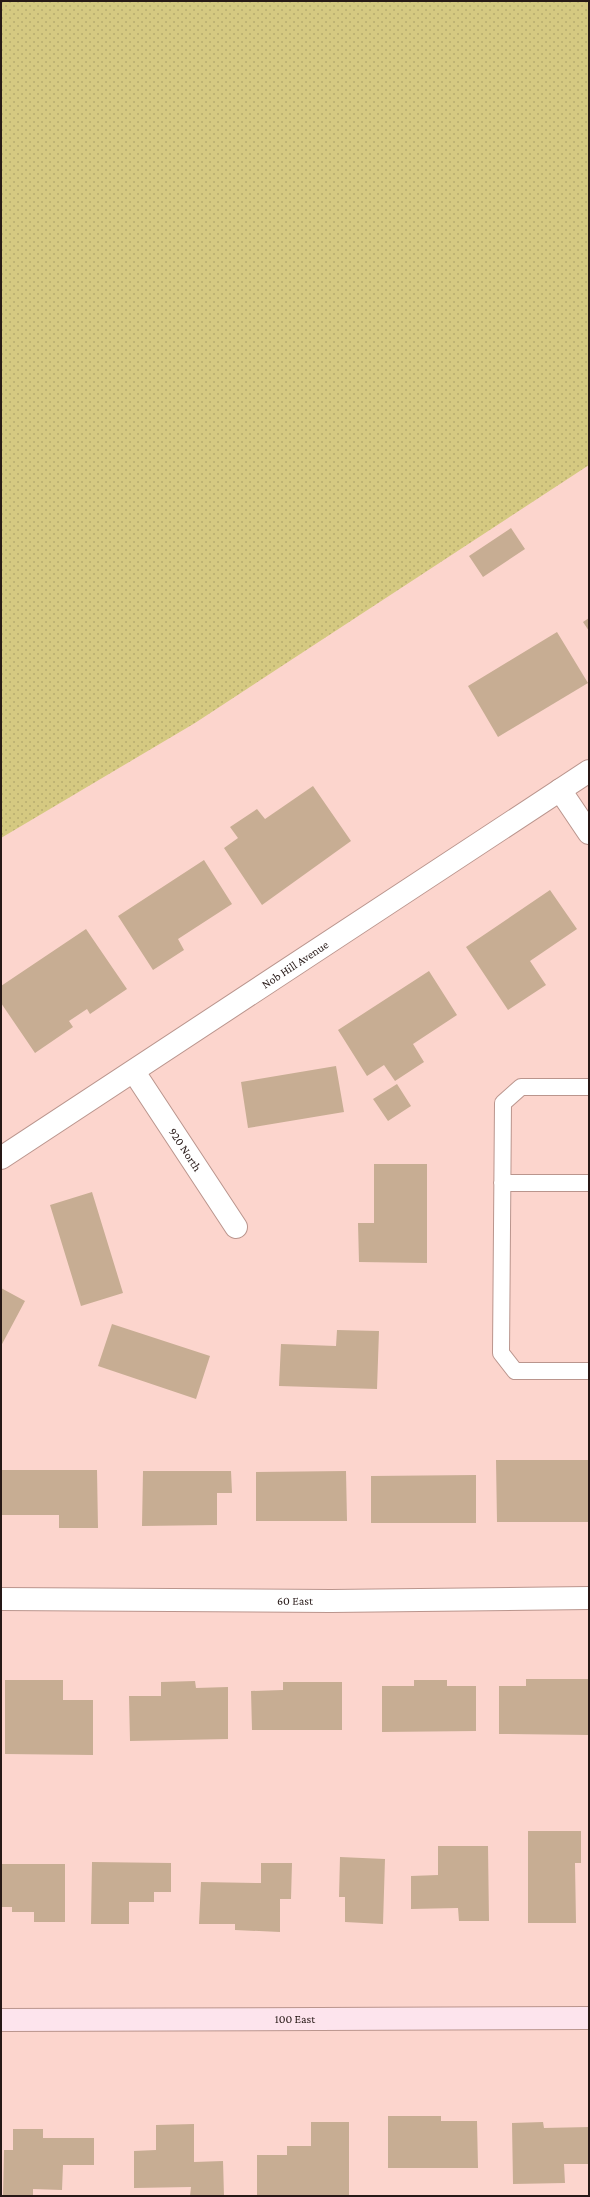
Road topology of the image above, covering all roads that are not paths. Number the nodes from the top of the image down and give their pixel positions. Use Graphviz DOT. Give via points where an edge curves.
graph roads {
  1 [pos="589,771"];
  2 [pos="560,790"];
  3 [pos="589,833"];
  4 [pos="134,1072"];
  5 [pos="589,1087"];
  6 [pos="1,1158"];
  7 [pos="502,1183"];
  8 [pos="589,1183"];
  9 [pos="236,1227"];
  10 [pos="589,1371"];
  11 [pos="589,1598"];
  12 [pos="1,1599"];
  13 [pos="589,2018"];
  14 [pos="1,2020"];
  1 -- 2 [label="street, Nob Hill Avenue"];
  2 -- 3 [label="street"];
  2 -- 4 [label="street, Nob Hill Avenue"];
  4 -- 6 [label="street, Nob Hill Avenue"];
  4 -- 9 [label="street, 920 North"];
  5 -- 7 [label="lane" via="521,1087 503,1103"];
  7 -- 8 [label="lane"];
  7 -- 10 [label="lane" via="501,1353 515,1371"];
  11 -- 12 [label="street, 60 East" via="331,1601"];
  13 -- 14 [label="main road, 100 East"];
}
